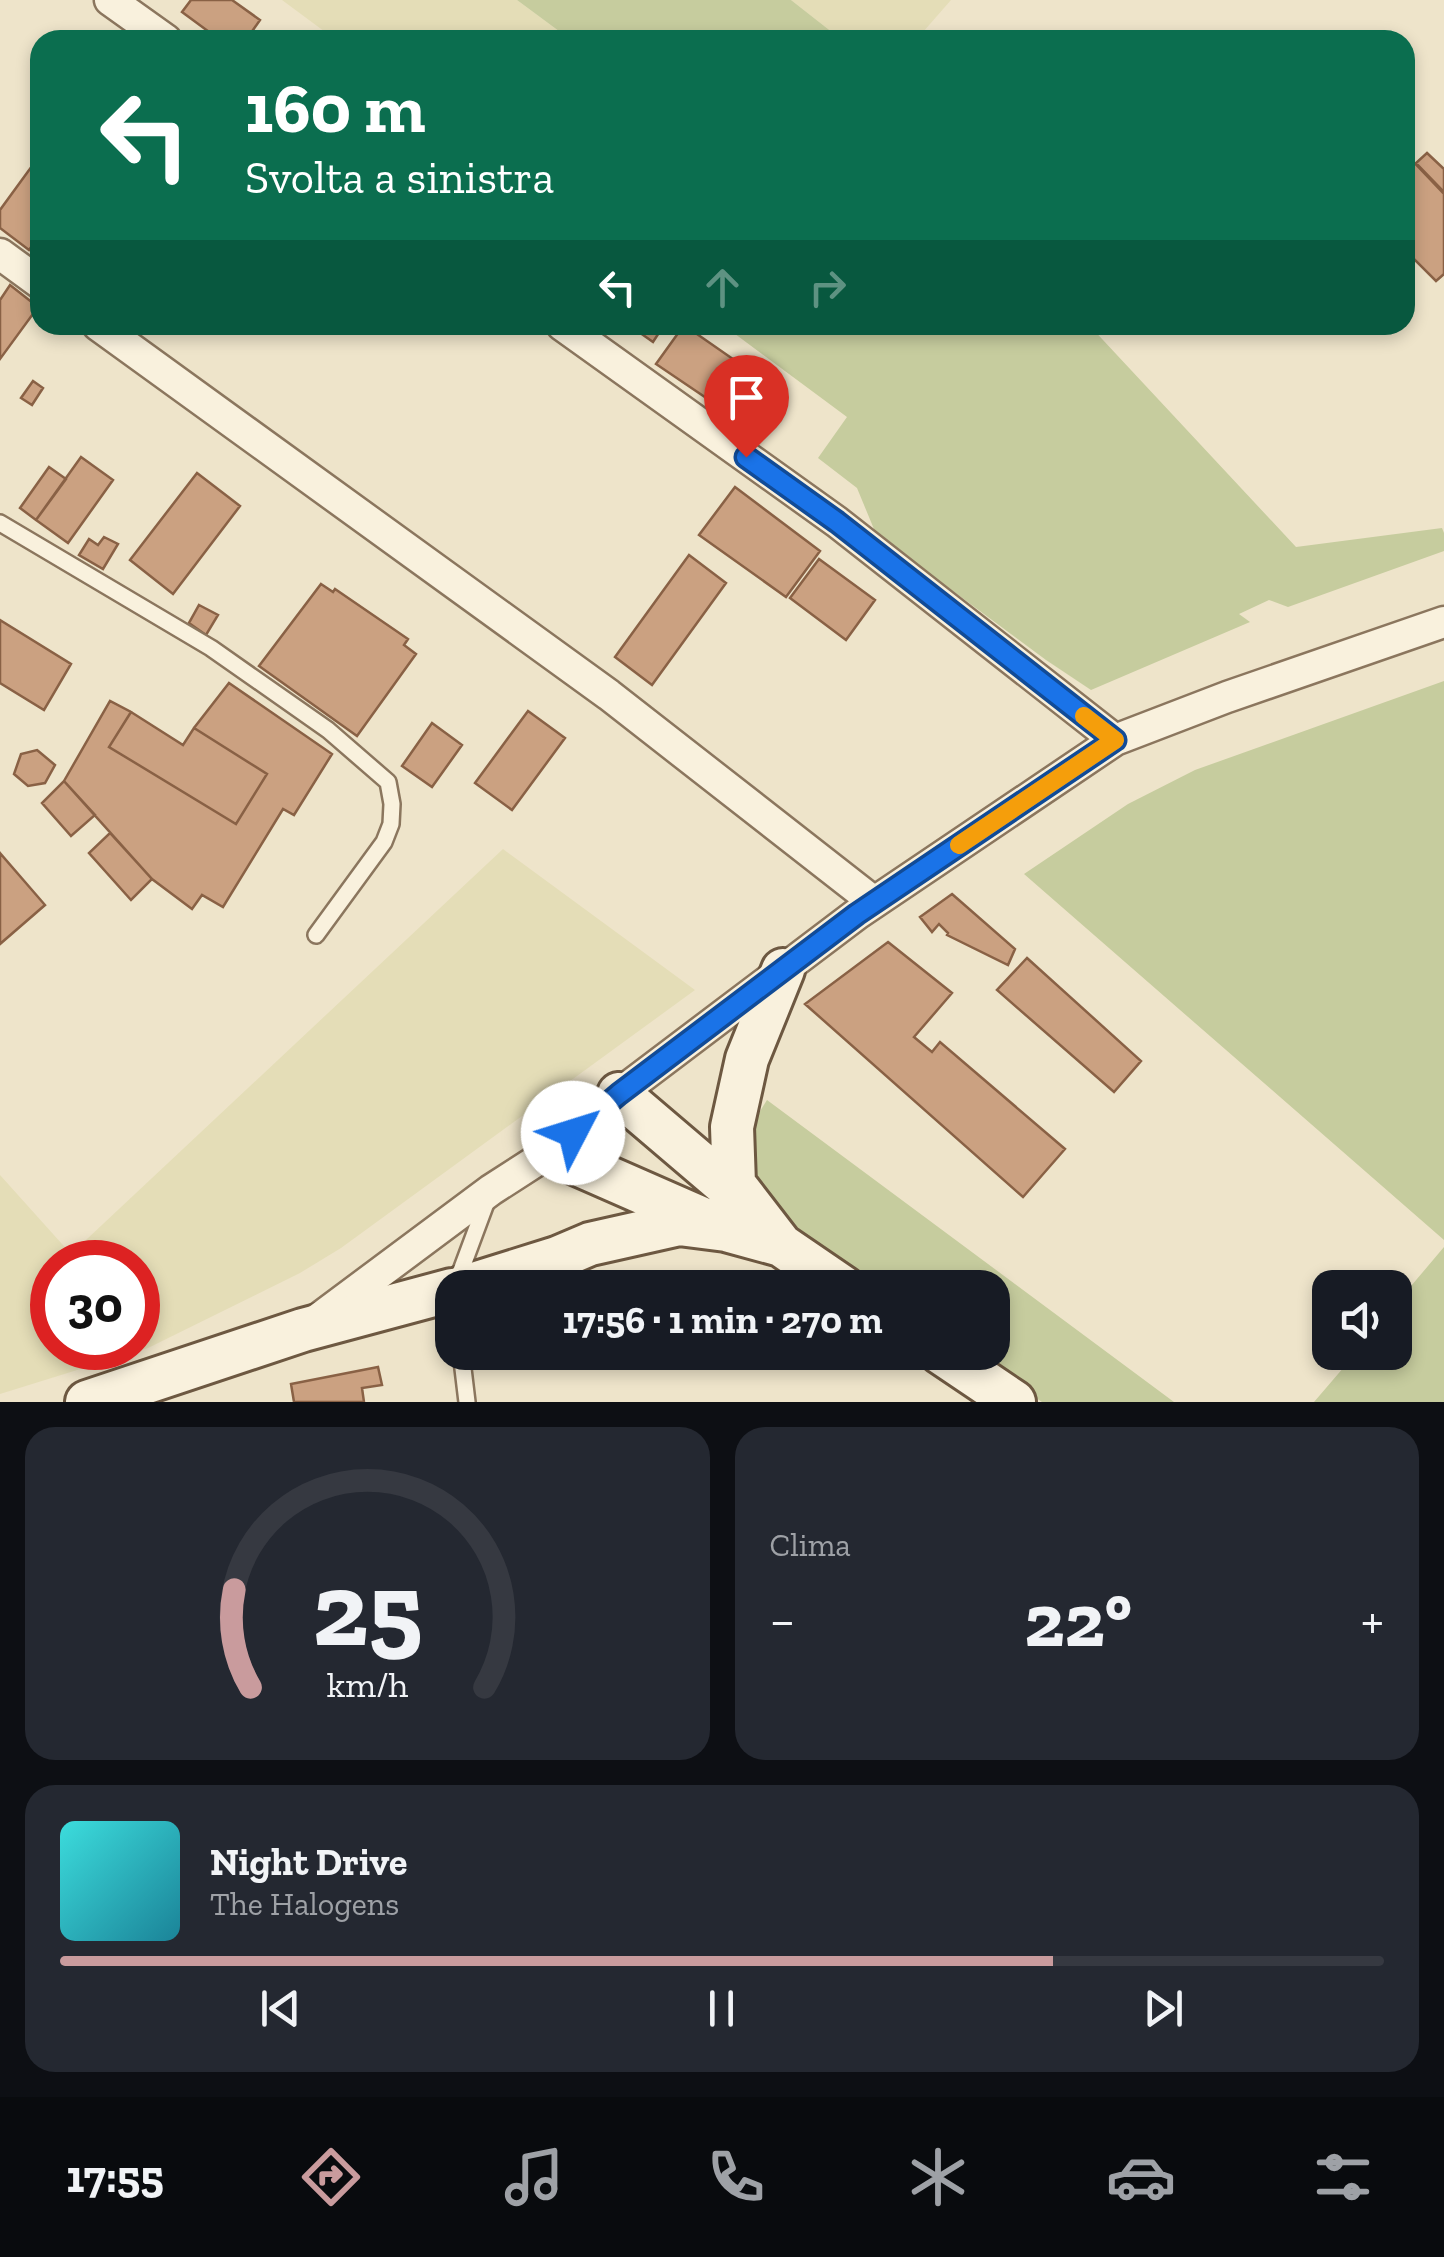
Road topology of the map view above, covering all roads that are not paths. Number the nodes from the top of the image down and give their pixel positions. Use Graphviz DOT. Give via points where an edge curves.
graph roads {
  1 [pos="110,0"];
  2 [pos="152,30"];
  3 [pos="0,254"];
  4 [pos="30,276"];
  5 [pos="112,335"];
  6 [pos="576,335"];
  7 [pos="0,523"];
  8 [pos="1444,622"];
  9 [pos="1115,740"];
  10 [pos="874,902"];
  11 [pos="316,935"];
  12 [pos="783,970"];
  13 [pos="619,1094"];
  14 [pos="550,1152"];
  15 [pos="491,1190"];
  16 [pos="739,1219"];
  17 [pos="462,1270"];
  18 [pos="517,1270"];
  19 [pos="818,1270"];
  20 [pos="435,1294"];
  21 [pos="303,1330"];
  22 [pos="464,1370"];
  23 [pos="967,1370"];
  24 [pos="87,1402"];
  25 [pos="467,1402"];
  26 [pos="1014,1402"];
  1 -- 2 [label="street"];
  3 -- 4 [label="street"];
  5 -- 10 [label="street" via="609,694"];
  6 -- 9 [label="street" via="837,522"];
  7 -- 11 [label="lane" via="211,648 328,730 388,782 391,824 384,842"];
  8 -- 9 [label="street"];
  9 -- 10 [label="street"];
  10 -- 12 [label="street"];
  12 -- 13 [label="street"];
  12 -- 16 [label="main road" via="747,1059 732,1126"];
  13 -- 14 [label="street"];
  13 -- 16 [label="main road"];
  14 -- 15 [label="street"];
  14 -- 16 [label="main road"];
  15 -- 17 [label="lane"];
  15 -- 21 [label="street"];
  16 -- 18 [label="main road" via="648,1229"];
  16 -- 19 [label="main road"];
  20 -- 21 [label="main road"];
  21 -- 24 [label="main road"];
  22 -- 25 [label="lane"];
  23 -- 26 [label="main road"];
}
